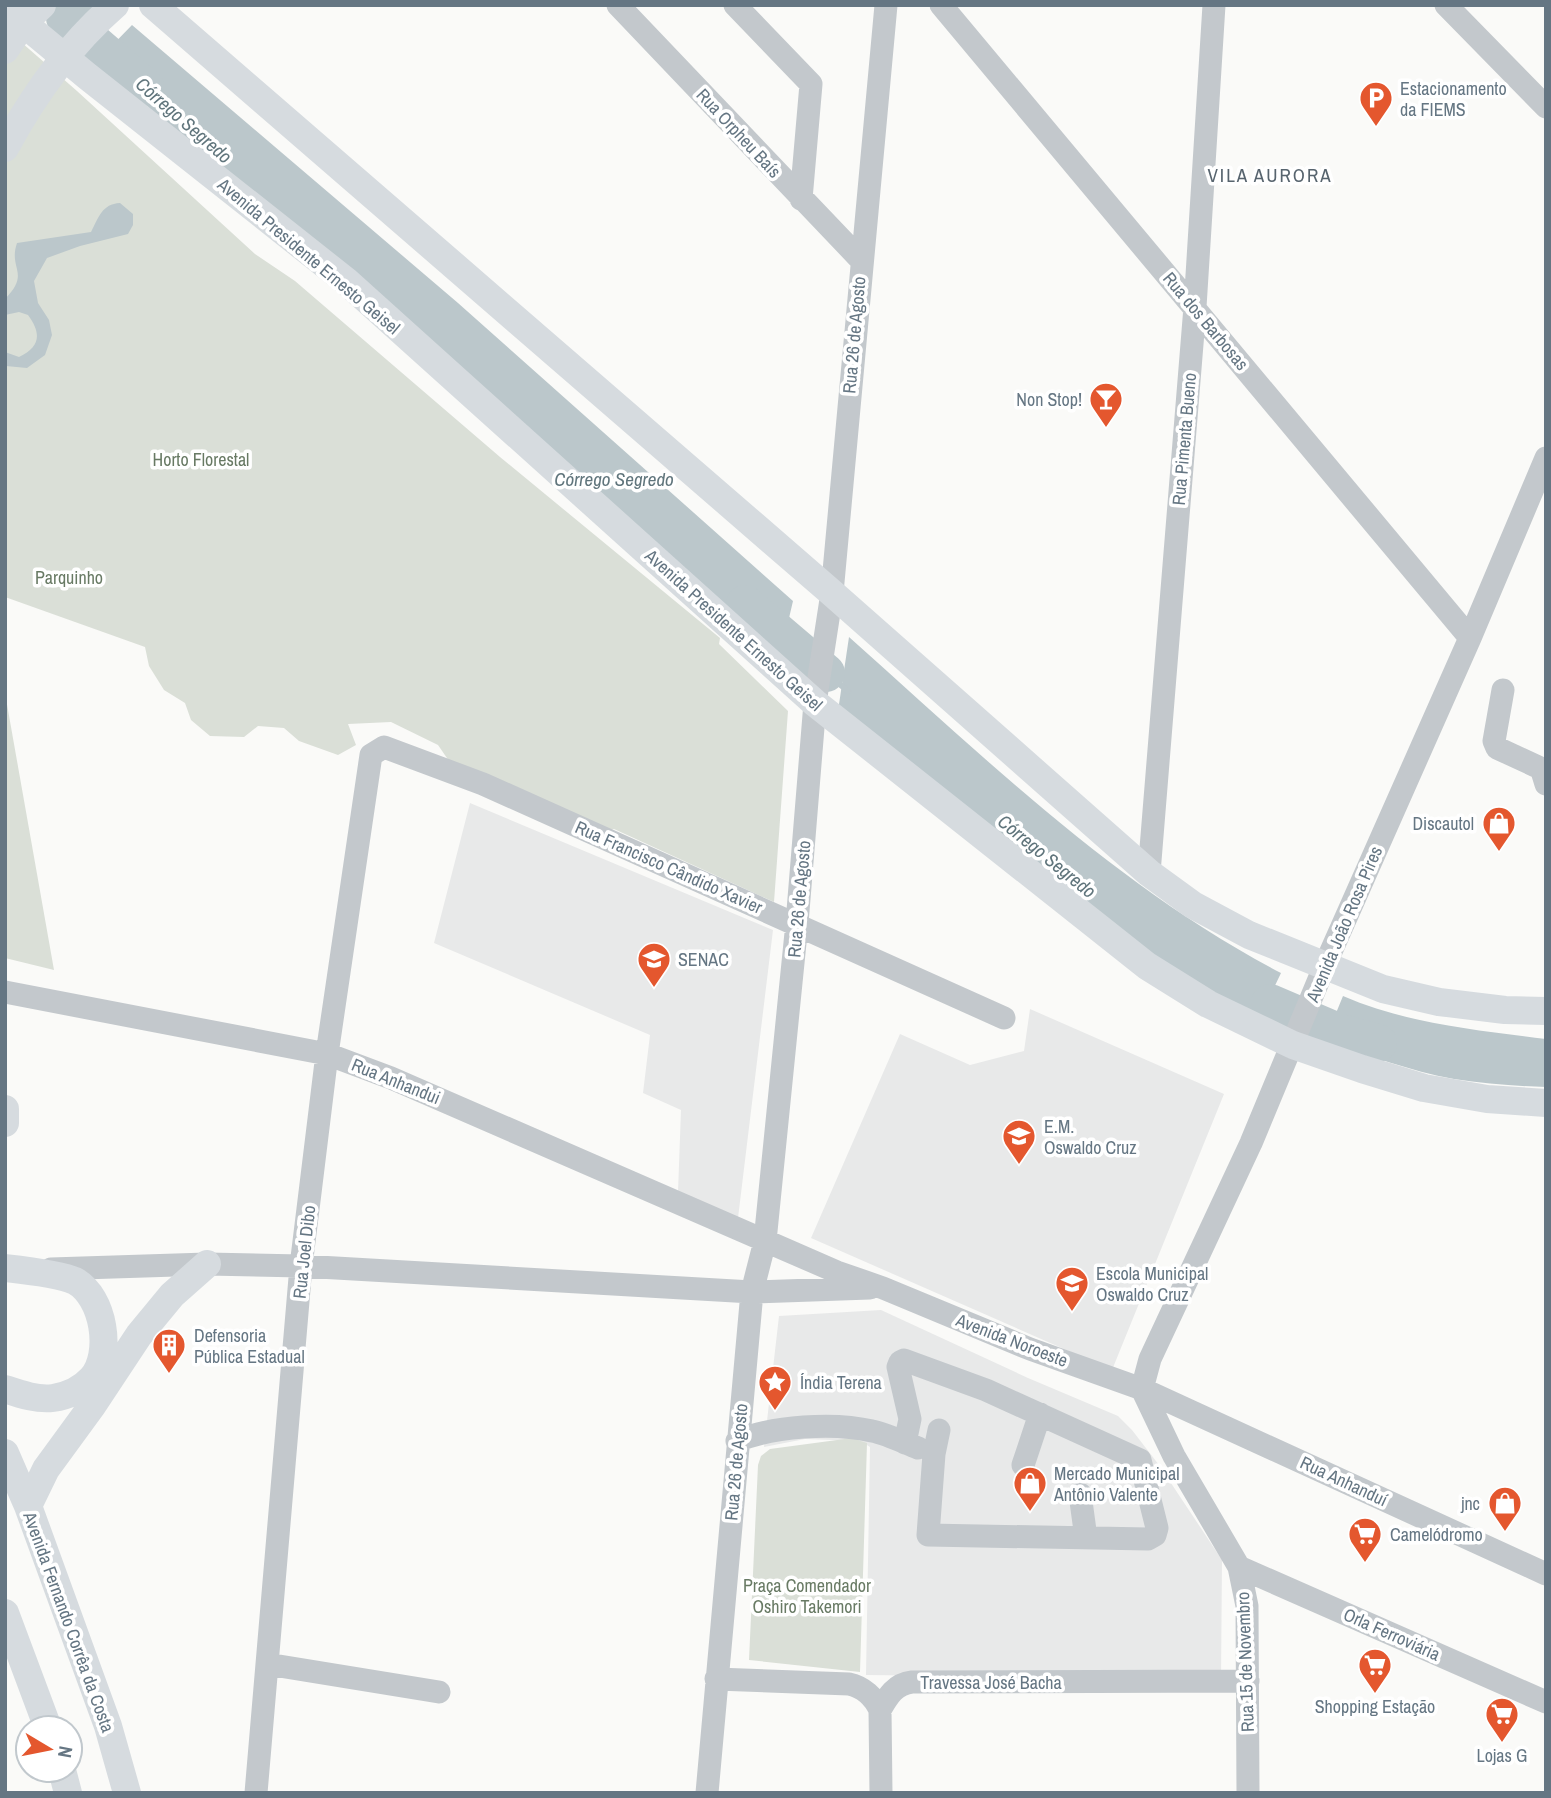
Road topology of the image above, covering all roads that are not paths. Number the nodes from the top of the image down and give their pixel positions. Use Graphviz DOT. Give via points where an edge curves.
graph roads {
  1 [pos="153,5"];
  2 [pos="618,5"];
  3 [pos="735,5"];
  4 [pos="886,5"];
  5 [pos="942,5"];
  6 [pos="1214,5"];
  7 [pos="1446,5"];
  8 [pos="114,6"];
  9 [pos="27,11"];
  10 [pos="5,50"];
  11 [pos="69,50"];
  12 [pos="1546,107"];
  13 [pos="5,148"];
  14 [pos="801,199"];
  15 [pos="861,260"];
  16 [pos="1195,307"];
  17 [pos="1546,458"];
  18 [pos="832,593"];
  19 [pos="1470,638"];
  20 [pos="1503,690"];
  21 [pos="816,695"];
  22 [pos="371,755"];
  23 [pos="1546,784"];
  24 [pos="1149,873"];
  25 [pos="797,923"];
  26 [pos="1321,975"];
  27 [pos="5,992"];
  28 [pos="1546,1011"];
  29 [pos="1004,1018"];
  30 [pos="1295,1038"];
  31 [pos="327,1054"];
  32 [pos="1546,1103"];
  33 [pos="5,1108"];
  34 [pos="5,1123"];
  35 [pos="765,1241"];
  36 [pos="207,1264"];
  37 [pos="301,1266"];
  38 [pos="14,1269"];
  39 [pos="883,1288"];
  40 [pos="752,1292"];
  41 [pos="5,1389"];
  42 [pos="1142,1389"];
  43 [pos="1040,1414"];
  44 [pos="939,1430"];
  45 [pos="737,1441"];
  46 [pos="905,1443"];
  47 [pos="5,1453"];
  48 [pos="934,1454"];
  49 [pos="1023,1465"];
  50 [pos="1080,1494"];
  51 [pos="28,1506"];
  52 [pos="1086,1538"];
  53 [pos="1239,1567"];
  54 [pos="1546,1574"];
  55 [pos="5,1613"];
  56 [pos="267,1664"];
  57 [pos="716,1679"];
  58 [pos="1248,1681"];
  59 [pos="849,1684"];
  60 [pos="887,1684"];
  61 [pos="439,1692"];
  62 [pos="1546,1702"];
  63 [pos="880,1710"];
  64 [pos="43,1714"];
  65 [pos="127,1793"];
  66 [pos="256,1793"];
  67 [pos="707,1793"];
  68 [pos="881,1793"];
  69 [pos="1248,1793"];
  1 -- 18 [label="main road"];
  2 -- 14 [label="street, Rua Orpheu Baís"];
  3 -- 14 [label="street" via="811,84"];
  4 -- 15 [label="street, Rua 26 de Agosto"];
  5 -- 16 [label="street, Rua dos Barbosas"];
  6 -- 16 [label="street, Rua Pimenta Bueno"];
  7 -- 12 [label="street"];
  8 -- 11 [label="main road"];
  9 -- 10 [label="main road"];
  9 -- 11 [label="main road, Avenida Presidente Ernesto Geisel"];
  11 -- 13 [label="main road" via="28,106"];
  11 -- 21 [label="main road, Avenida Presidente Ernesto Geisel" via="346,281"];
  14 -- 15 [label="street, Rua Orpheu Baís"];
  15 -- 18 [label="street, Rua 26 de Agosto"];
  16 -- 19 [label="street, Rua dos Barbosas"];
  16 -- 24 [label="street, Rua Pimenta Bueno"];
  17 -- 19 [label="street, Avenida João Rosa Pires"];
  18 -- 21 [label="street, Rua 26 de Agosto"];
  18 -- 24 [label="main road"];
  19 -- 26 [label="street, Avenida João Rosa Pires"];
  20 -- 23 [label="street" via="1494,741 1497,748 1538,767"];
  21 -- 25 [label="street, Rua 26 de Agosto"];
  21 -- 30 [label="main road, Avenida Presidente Ernesto Geisel" via="1147,966 1208,1004"];
  22 -- 25 [label="street, Rua Francisco Cândido Xavier" via="384,747 442,767"];
  22 -- 31 [label="street, Rua Joel Dibo"];
  24 -- 26 [label="main road" via="1194,905"];
  25 -- 29 [label="street, Rua Francisco Cândido Xavier"];
  25 -- 35 [label="street, Rua 26 de Agosto"];
  26 -- 28 [label="main road" via="1438,1002"];
  26 -- 30 [label="street, Avenida João Rosa Pires"];
  27 -- 31 [label="street, Rua Anhandui"];
  30 -- 32 [label="main road, Avenida Presidente Ernesto Geisel" via="1424,1088"];
  30 -- 42 [label="street, Avenida João Rosa Pires" via="1150,1359"];
  31 -- 35 [label="street, Rua Anhandui"];
  31 -- 37 [label="street, Rua Joel Dibo"];
  33 -- 34 [label="main road"];
  35 -- 39 [label="street, Avenida Noroeste"];
  35 -- 40 [label="street, Rua 26 de Agosto"];
  36 -- 37 [label="street, Avenida Noroeste"];
  36 -- 38 [label="street, Avenida Noroeste"];
  36 -- 51 [label="main road" via="172,1295 139,1335 46,1469"];
  37 -- 40 [label="street, Avenida Noroeste"];
  37 -- 56 [label="street, Rua Joel Dibo"];
  38 -- 41 [label="main road" via="73,1280 101,1315 103,1336 101,1359 92,1378 74,1392 52,1398"];
  39 -- 40 [label="street, Avenida Noroeste"];
  39 -- 42 [label="street, Avenida Noroeste"];
  40 -- 45 [label="street, Rua 26 de Agosto"];
  42 -- 53 [label="street, Rua 15 de Novembro" via="1174,1456"];
  42 -- 54 [label="street, Rua Anhanduí"];
  43 -- 46 [label="street" via="904,1360 898,1367 910,1419"];
  43 -- 49 [label="street"];
  43 -- 52 [label="street" via="1140,1460 1155,1535 1148,1539"];
  44 -- 48 [label="street"];
  45 -- 46 [label="street" via="777,1429 854,1427"];
  45 -- 57 [label="street, Rua 26 de Agosto"];
  46 -- 48 [label="street"];
  47 -- 51 [label="main road, Avenida Fernando Corrêa da Costa"];
  48 -- 52 [label="street" via="928,1535"];
  50 -- 52 [label="street"];
  51 -- 65 [label="main road, Avenida Fernando Corrêa da Costa" via="108,1726"];
  53 -- 58 [label="street, Rua 15 de Novembro" via="1247,1606"];
  53 -- 62 [label="street, Orla Ferroviária"];
  55 -- 64 [label="main road"];
  56 -- 61 [label="street"];
  56 -- 66 [label="street, Rua Joel Dibo"];
  57 -- 59 [label="street"];
  57 -- 67 [label="street, Rua 26 de Agosto"];
  58 -- 63 [label="street, Travessa José Bacha" via="912,1682 892,1691"];
  58 -- 69 [label="street, Rua 15 de Novembro"];
  59 -- 60 [label="street"];
  59 -- 63 [label="street" via="860,1686"];
  63 -- 68 [label="street"];
}
